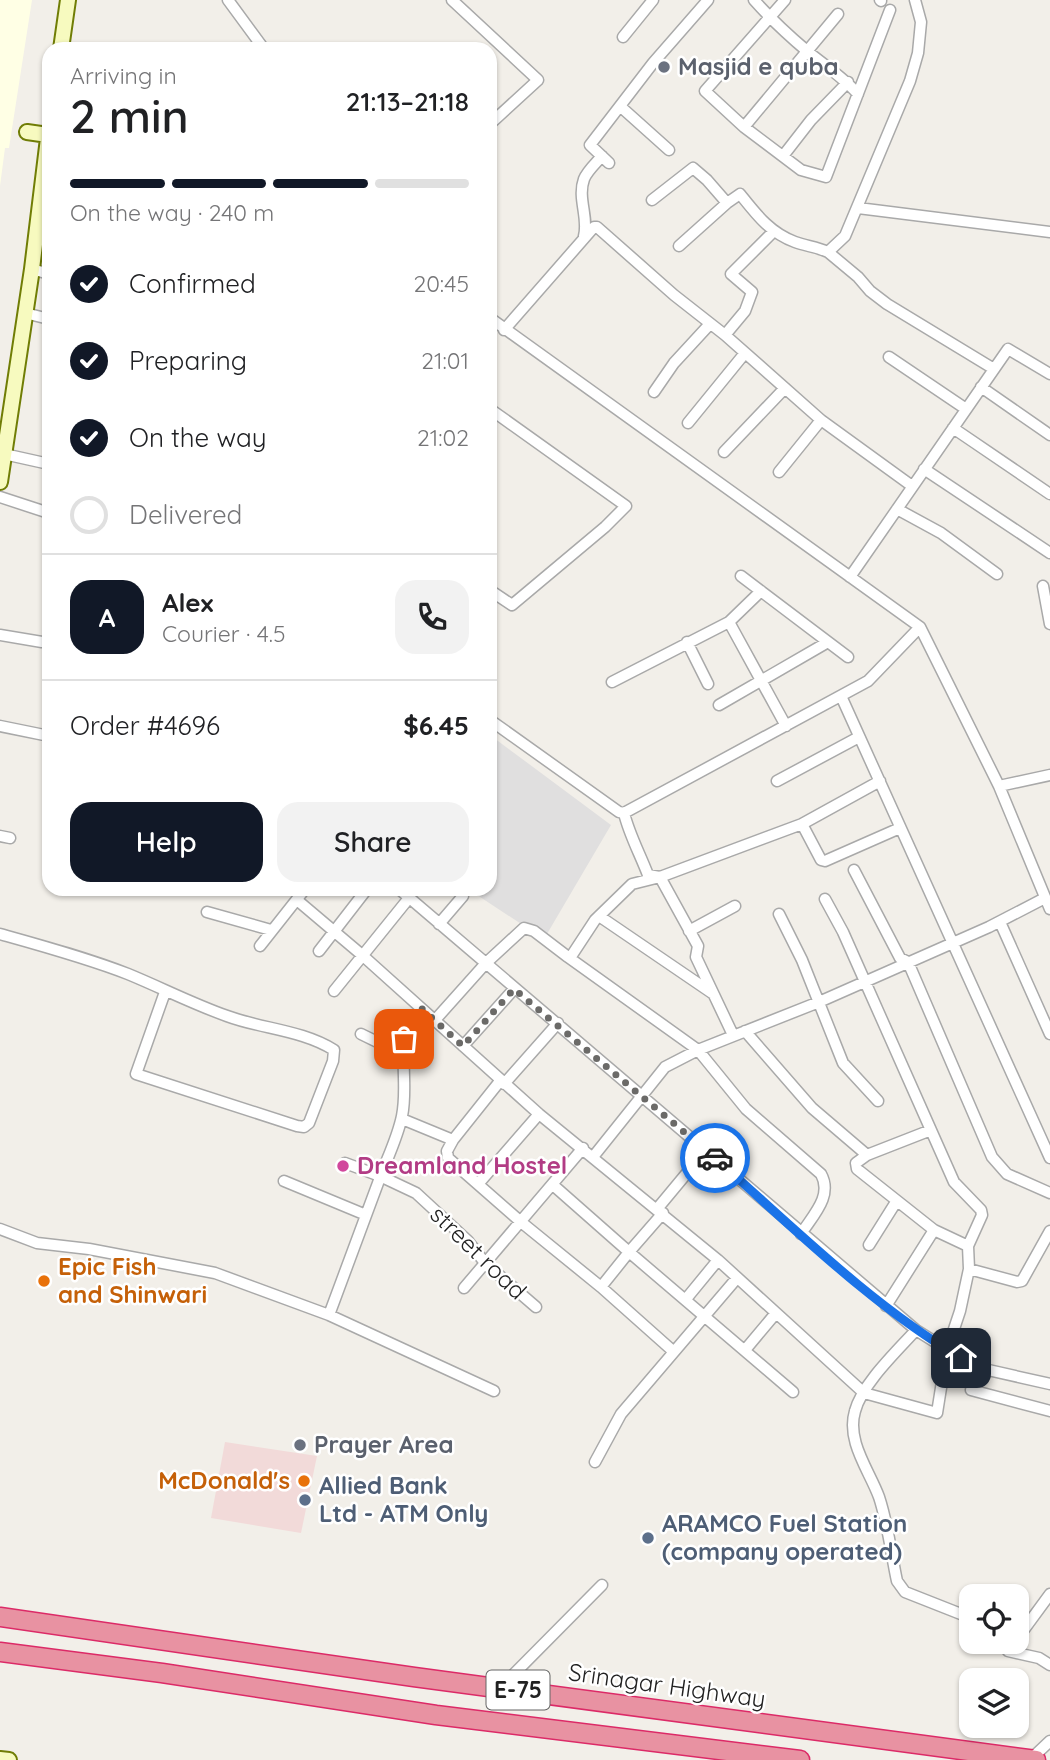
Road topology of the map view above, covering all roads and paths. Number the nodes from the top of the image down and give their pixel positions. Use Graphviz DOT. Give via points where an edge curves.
graph roads {
  1 [pos="68,0"];
  2 [pos="228,0"];
  3 [pos="452,0"];
  4 [pos="653,0"];
  5 [pos="708,0"];
  6 [pos="754,0"];
  7 [pos="785,0"];
  8 [pos="915,0"];
  9 [pos="890,10"];
  10 [pos="838,14"];
  11 [pos="770,18"];
  12 [pos="624,37"];
  13 [pos="62,42"];
  14 [pos="259,42"];
  15 [pos="808,52"];
  16 [pos="848,82"];
  17 [pos="858,94"];
  18 [pos="621,107"];
  19 [pos="497,118"];
  20 [pos="744,127"];
  21 [pos="27,132"];
  22 [pos="42,132"];
  23 [pos="669,150"];
  24 [pos="783,156"];
  25 [pos="652,200"];
  26 [pos="727,203"];
  27 [pos="858,208"];
  28 [pos="42,220"];
  29 [pos="773,232"];
  30 [pos="1050,232"];
  31 [pos="582,241"];
  32 [pos="679,246"];
  33 [pos="828,252"];
  34 [pos="32,269"];
  35 [pos="42,272"];
  36 [pos="25,313"];
  37 [pos="42,317"];
  38 [pos="497,324"];
  39 [pos="709,325"];
  40 [pos="505,330"];
  41 [pos="725,335"];
  42 [pos="745,353"];
  43 [pos="889,357"];
  44 [pos="994,369"];
  45 [pos="1050,373"];
  46 [pos="981,387"];
  47 [pos="785,388"];
  48 [pos="654,391"];
  49 [pos="966,409"];
  50 [pos="497,414"];
  51 [pos="821,420"];
  52 [pos="688,423"];
  53 [pos="953,428"];
  54 [pos="1050,435"];
  55 [pos="724,452"];
  56 [pos="4,454"];
  57 [pos="42,462"];
  58 [pos="924,469"];
  59 [pos="779,472"];
  60 [pos="0,482"];
  61 [pos="912,486"];
  62 [pos="1050,494"];
  63 [pos="0,497"];
  64 [pos="897,509"];
  65 [pos="42,511"];
  66 [pos="1050,552"];
  67 [pos="997,574"];
  68 [pos="741,576"];
  69 [pos="850,577"];
  70 [pos="1043,586"];
  71 [pos="761,591"];
  72 [pos="497,595"];
  73 [pos="729,622"];
  74 [pos="1050,624"];
  75 [pos="920,627"];
  76 [pos="0,635"];
  77 [pos="42,642"];
  78 [pos="687,642"];
  79 [pos="828,642"];
  80 [pos="848,657"];
  81 [pos="761,681"];
  82 [pos="612,682"];
  83 [pos="708,684"];
  84 [pos="841,696"];
  85 [pos="719,705"];
  86 [pos="497,725"];
  87 [pos="0,726"];
  88 [pos="786,726"];
  89 [pos="42,735"];
  90 [pos="859,737"];
  91 [pos="1050,775"];
  92 [pos="777,781"];
  93 [pos="880,781"];
  94 [pos="999,786"];
  95 [pos="624,813"];
  96 [pos="802,824"];
  97 [pos="900,828"];
  98 [pos="855,870"];
  99 [pos="660,877"];
  100 [pos="300,896"];
  101 [pos="362,896"];
  102 [pos="463,896"];
  103 [pos="409,898"];
  104 [pos="1045,898"];
  105 [pos="825,899"];
  106 [pos="297,900"];
  107 [pos="734,906"];
  108 [pos="1050,909"];
  109 [pos="207,912"];
  110 [pos="779,914"];
  111 [pos="599,916"];
  112 [pos="1000,922"];
  113 [pos="439,924"];
  114 [pos="271,930"];
  115 [pos="335,930"];
  116 [pos="689,931"];
  117 [pos="0,934"];
  118 [pos="954,942"];
  119 [pos="260,946"];
  120 [pos="319,951"];
  121 [pos="362,954"];
  122 [pos="568,957"];
  123 [pos="908,962"];
  124 [pos="486,963"];
  125 [pos="864,981"];
  126 [pos="514,989"];
  127 [pos="334,991"];
  128 [pos="166,992"];
  129 [pos="713,994"];
  130 [pos="819,1002"];
  131 [pos="421,1008"];
  132 [pos="435,1020"];
  133 [pos="558,1023"];
  134 [pos="745,1031"];
  135 [pos="361,1034"];
  136 [pos="1050,1034"];
  137 [pos="733,1035"];
  138 [pos="463,1046"];
  139 [pos="698,1050"];
  140 [pos="404,1055"];
  141 [pos="502,1082"];
  142 [pos="642,1094"];
  143 [pos="878,1101"];
  144 [pos="539,1114"];
  145 [pos="402,1119"];
  146 [pos="931,1130"];
  147 [pos="453,1140"];
  148 [pos="583,1148"];
  149 [pos="706,1150"];
  150 [pos="867,1155"];
  151 [pos="593,1157"];
  152 [pos="1050,1158"];
  153 [pos="345,1163"];
  154 [pos="380,1176"];
  155 [pos="284,1181"];
  156 [pos="479,1183"];
  157 [pos="553,1185"];
  158 [pos="1050,1193"];
  159 [pos="896,1202"];
  160 [pos="660,1211"];
  161 [pos="366,1215"];
  162 [pos="521,1222"];
  163 [pos="0,1228"];
  164 [pos="934,1230"];
  165 [pos="1050,1231"];
  166 [pos="801,1234"];
  167 [pos="869,1245"];
  168 [pos="968,1247"];
  169 [pos="629,1252"];
  170 [pos="718,1260"];
  171 [pos="485,1263"];
  172 [pos="969,1269"];
  173 [pos="737,1278"];
  174 [pos="601,1287"];
  175 [pos="464,1288"];
  176 [pos="685,1299"];
  177 [pos="886,1306"];
  178 [pos="536,1307"];
  179 [pos="776,1313"];
  180 [pos="329,1315"];
  181 [pos="704,1315"];
  182 [pos="916,1330"];
  183 [pos="745,1350"];
  184 [pos="947,1350"];
  185 [pos="674,1352"];
  186 [pos="1050,1384"];
  187 [pos="971,1390"];
  188 [pos="495,1391"];
  189 [pos="793,1392"];
  190 [pos="864,1393"];
  191 [pos="1050,1410"];
  192 [pos="595,1462"];
  193 [pos="602,1585"];
  194 [pos="1050,1594"];
  195 [pos="959,1613"];
  196 [pos="0,1617"];
  197 [pos="1029,1622"];
  198 [pos="0,1652"];
  199 [pos="1021,1654"];
  200 [pos="1050,1665"];
  201 [pos="500,1688"];
  202 [pos="1050,1741"];
  203 [pos="0,1759"];
  204 [pos="9,1760"];
  205 [pos="800,1760"];
  206 [pos="1033,1760"];
  1 -- 13 [label="main road"];
  2 -- 14 [label="street"];
  3 -- 19 [label="street" via="538,80"];
  4 -- 12 [label="street"];
  5 -- 18 [label="street"];
  6 -- 11 [label="street"];
  7 -- 11 [label="street"];
  8 -- 27 [label="street" via="920,22 918,53"];
  9 -- 17 [label="street"];
  10 -- 15 [label="street"];
  11 -- 15 [label="street"];
  11 -- 20 [label="street" via="705,91"];
  15 -- 16 [label="street"];
  15 -- 20 [label="street"];
  16 -- 17 [label="street"];
  16 -- 24 [label="street"];
  17 -- 24 [label="street" via="826,177 801,170"];
  18 -- 23 [label="street"];
  18 -- 31 [label="street" via="590,145 606,160 584,178 586,228"];
  20 -- 24 [label="street"];
  21 -- 22 [label="main road"];
  25 -- 26 [label="street" via="693,168"];
  26 -- 29 [label="street" via="740,194"];
  26 -- 32 [label="street"];
  27 -- 30 [label="street"];
  27 -- 33 [label="street" via="845,236"];
  28 -- 34 [label="main road"];
  29 -- 33 [label="street"];
  29 -- 41 [label="street" via="731,274 752,292 745,311"];
  31 -- 39 [label="street" via="597,228"];
  31 -- 40 [label="street"];
  33 -- 44 [label="street" via="887,304"];
  34 -- 35 [label="street"];
  34 -- 36 [label="main road"];
  36 -- 37 [label="street"];
  36 -- 56 [label="main road"];
  38 -- 40 [label="street"];
  39 -- 41 [label="street"];
  39 -- 48 [label="street"];
  40 -- 69 [label="street"];
  41 -- 42 [label="street"];
  42 -- 47 [label="street"];
  42 -- 52 [label="street"];
  43 -- 49 [label="street"];
  44 -- 45 [label="street" via="1008,349"];
  44 -- 46 [label="street"];
  46 -- 49 [label="street"];
  46 -- 54 [label="street"];
  47 -- 51 [label="street"];
  47 -- 55 [label="street"];
  49 -- 53 [label="street"];
  50 -- 72 [label="street" via="626,506 512,605"];
  51 -- 59 [label="street"];
  51 -- 61 [label="street"];
  53 -- 58 [label="street"];
  53 -- 62 [label="street"];
  56 -- 57 [label="street"];
  56 -- 60 [label="main road"];
  58 -- 61 [label="street"];
  58 -- 66 [label="street"];
  61 -- 64 [label="street"];
  63 -- 65 [label="street"];
  64 -- 67 [label="street" via="941,533"];
  64 -- 69 [label="street"];
  68 -- 71 [label="street"];
  69 -- 75 [label="street"];
  70 -- 74 [label="street"];
  71 -- 73 [label="street"];
  71 -- 79 [label="street"];
  73 -- 78 [label="street"];
  73 -- 81 [label="street"];
  75 -- 84 [label="street" via="868,681"];
  75 -- 94 [label="street"];
  76 -- 77 [label="street"];
  78 -- 82 [label="street"];
  78 -- 83 [label="street"];
  79 -- 80 [label="street"];
  79 -- 81 [label="street"];
  81 -- 85 [label="street"];
  81 -- 88 [label="street"];
  84 -- 88 [label="street"];
  84 -- 90 [label="street"];
  86 -- 95 [label="street"];
  87 -- 89 [label="street"];
  88 -- 95 [label="street"];
  90 -- 92 [label="street"];
  90 -- 93 [label="street"];
  91 -- 94 [label="street"];
  93 -- 96 [label="street"];
  93 -- 97 [label="street"];
  94 -- 104 [label="street"];
  95 -- 99 [label="street" via="648,875"];
  96 -- 97 [label="street" via="825,862"];
  96 -- 99 [label="street"];
  97 -- 118 [label="street"];
  98 -- 123 [label="street" via="900,958"];
  99 -- 111 [label="street" via="632,884"];
  99 -- 116 [label="street"];
  100 -- 106 [label="street"];
  101 -- 115 [label="street"];
  102 -- 113 [label="street"];
  103 -- 113 [label="street"];
  103 -- 121 [label="street"];
  104 -- 108 [label="street"];
  104 -- 112 [label="street"];
  105 -- 125 [label="street"];
  106 -- 114 [label="street"];
  106 -- 115 [label="street"];
  107 -- 116 [label="street"];
  109 -- 114 [label="street"];
  110 -- 130 [label="street"];
  111 -- 122 [label="street"];
  111 -- 129 [label="street"];
  112 -- 118 [label="street"];
  112 -- 136 [label="street"];
  113 -- 124 [label="street"];
  114 -- 119 [label="street"];
  115 -- 120 [label="street"];
  115 -- 121 [label="street"];
  116 -- 129 [label="street"];
  117 -- 128 [label="street" via="79,957"];
  118 -- 123 [label="street"];
  118 -- 152 [label="street"];
  121 -- 127 [label="street"];
  121 -- 131 [label="street"];
  122 -- 124 [label="street" via="524,928"];
  122 -- 139 [label="street"];
  123 -- 125 [label="street"];
  123 -- 158 [label="street" via="992,1157 1007,1174"];
  124 -- 126 [label="street"];
  124 -- 132 [label="street"];
  125 -- 130 [label="street"];
  125 -- 146 [label="street"];
  126 -- 133 [label="street"];
  126 -- 138 [label="street"];
  128 -- 128 [label="street" via="136,1074 298,1126 309,1124 334,1050 319,1041 230,1018"];
  129 -- 137 [label="street"];
  130 -- 134 [label="street"];
  130 -- 143 [label="street" via="843,1063"];
  131 -- 132 [label="street"];
  131 -- 140 [label="street" via="409,1022"];
  132 -- 138 [label="street"];
  133 -- 141 [label="street"];
  133 -- 142 [label="street"];
  134 -- 137 [label="street"];
  134 -- 150 [label="street" via="812,1108"];
  135 -- 140 [label="street"];
  137 -- 139 [label="street"];
  138 -- 141 [label="street"];
  139 -- 142 [label="street" via="665,1067"];
  139 -- 166 [label="street" via="746,1110 821,1174 826,1192"];
  140 -- 145 [label="street"];
  141 -- 144 [label="street"];
  141 -- 147 [label="street"];
  142 -- 149 [label="street"];
  142 -- 151 [label="street"];
  144 -- 148 [label="street"];
  144 -- 156 [label="street"];
  145 -- 147 [label="street"];
  145 -- 154 [label="street"];
  146 -- 150 [label="street"];
  146 -- 168 [label="street" via="954,1182 981,1210"];
  147 -- 156 [label="street" via="448,1158"];
  148 -- 151 [label="street"];
  148 -- 157 [label="street"];
  149 -- 160 [label="street"];
  149 -- 166 [label="street"];
  150 -- 159 [label="street" via="856,1163 857,1168"];
  151 -- 160 [label="street"];
  153 -- 154 [label="street, street road"];
  154 -- 161 [label="street"];
  154 -- 171 [label="street, street road" via="416,1194 468,1241"];
  155 -- 161 [label="street"];
  156 -- 162 [label="street"];
  157 -- 162 [label="street"];
  157 -- 169 [label="street"];
  159 -- 164 [label="street"];
  159 -- 167 [label="street"];
  160 -- 169 [label="street"];
  160 -- 170 [label="street"];
  161 -- 180 [label="street"];
  162 -- 171 [label="street"];
  162 -- 174 [label="street"];
  163 -- 180 [label="street" via="37,1243 215,1273"];
  164 -- 168 [label="street"];
  164 -- 177 [label="street"];
  165 -- 172 [label="street" via="1022,1282"];
  166 -- 177 [label="street"];
  168 -- 172 [label="street"];
  169 -- 174 [label="street"];
  169 -- 176 [label="street"];
  170 -- 173 [label="street"];
  170 -- 176 [label="street"];
  171 -- 175 [label="street"];
  171 -- 178 [label="street, street road"];
  172 -- 184 [label="street"];
  173 -- 179 [label="street"];
  173 -- 181 [label="street"];
  174 -- 185 [label="street"];
  176 -- 181 [label="street"];
  177 -- 182 [label="street"];
  179 -- 183 [label="street"];
  179 -- 190 [label="street"];
  180 -- 188 [label="street"];
  181 -- 183 [label="street"];
  181 -- 185 [label="street"];
  182 -- 184 [label="street"];
  182 -- 190 [label="street"];
  183 -- 189 [label="street"];
  184 -- 186 [label="street" via="975,1367"];
  184 -- 190 [label="street" via="937,1413"];
  185 -- 192 [label="street" via="621,1414"];
  187 -- 191 [label="street"];
  190 -- 195 [label="street" via="852,1425 879,1498 897,1581 905,1592"];
  193 -- 201 [label="street"];
  194 -- 197 [label="street"];
  196 -- 201 [label="highway, Srinagar Highway / E-75"];
  198 -- 205 [label="highway, E-75" via="436,1715"];
  199 -- 200 [label="street"];
  201 -- 206 [label="highway, Srinagar Highway / E-75"];
  202 -- 206 [label="street"];
  203 -- 204 [label="main road"];
}
